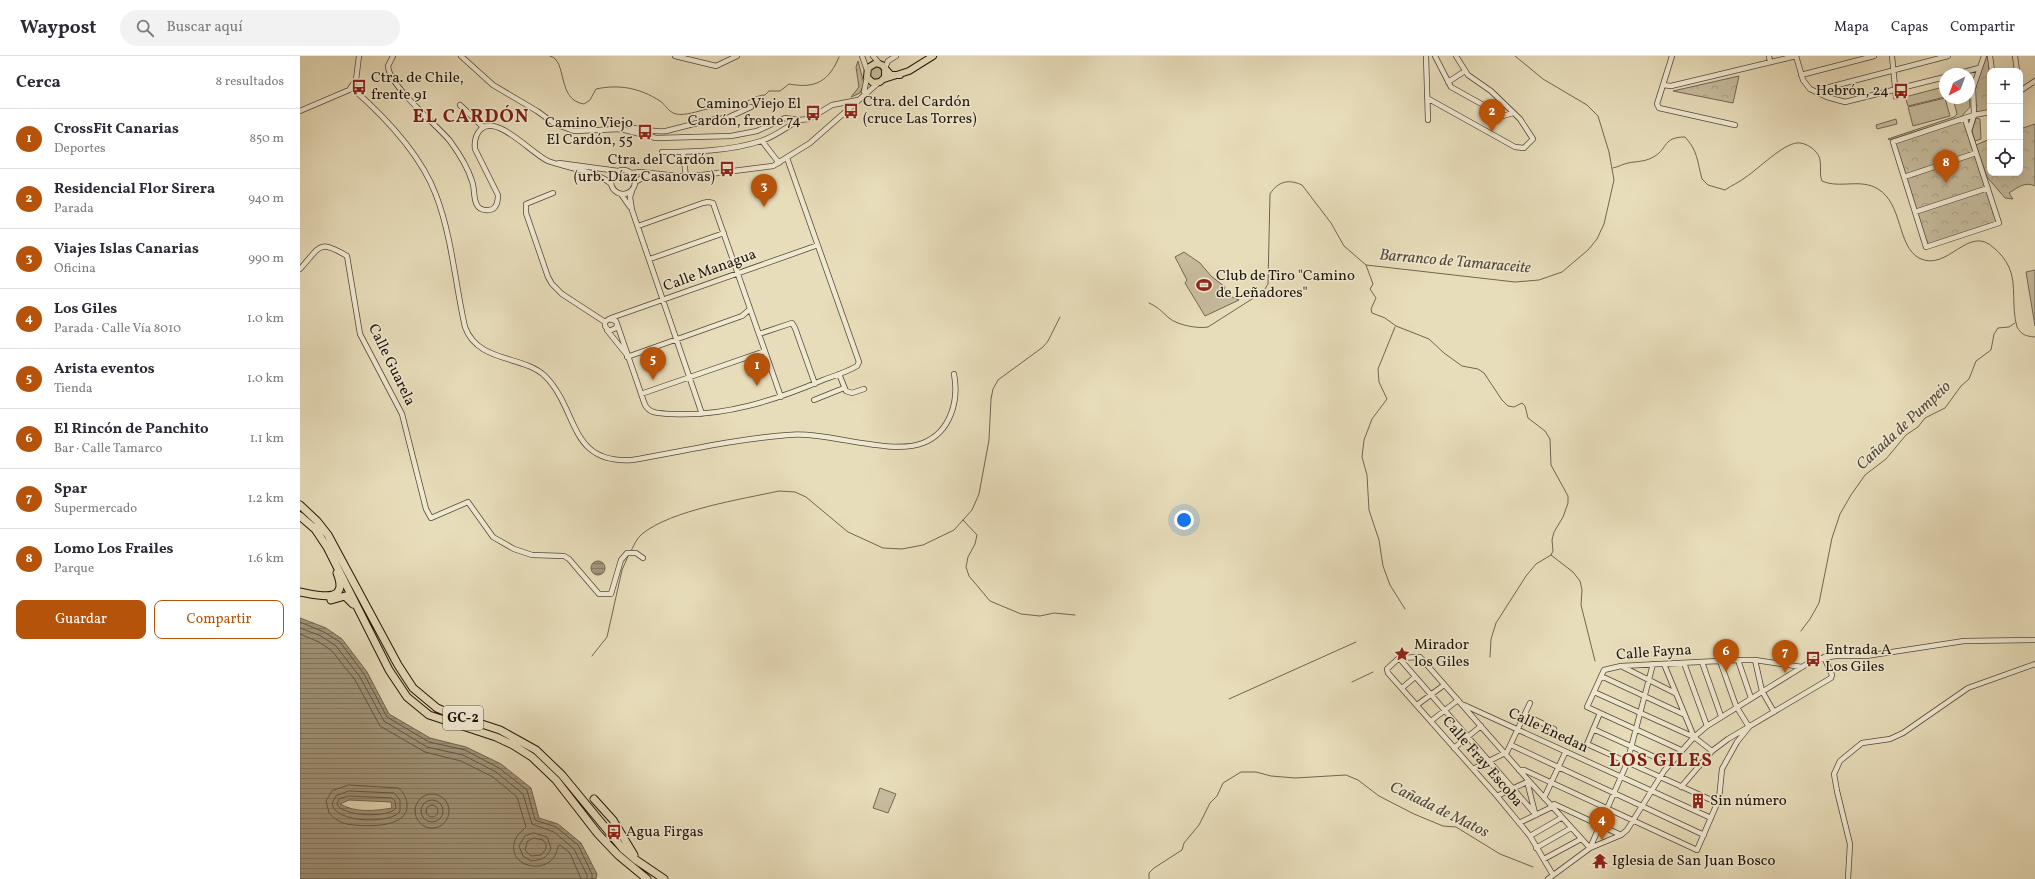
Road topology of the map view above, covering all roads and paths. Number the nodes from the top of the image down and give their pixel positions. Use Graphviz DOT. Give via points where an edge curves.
graph roads {
  1 [pos="359,56"];
  2 [pos="393,56"];
  3 [pos="461,56"];
  4 [pos="675,56"];
  5 [pos="693,56"];
  6 [pos="737,56"];
  7 [pos="862,56"];
  8 [pos="873,56"];
  9 [pos="896,56"];
  10 [pos="933,56"];
  11 [pos="1426,56"];
  12 [pos="1435,56"];
  13 [pos="1456,56"];
  14 [pos="1672,56"];
  15 [pos="1769,56"];
  16 [pos="1796,56"];
  17 [pos="1874,56"];
  18 [pos="1892,56"];
  19 [pos="1948,56"];
  20 [pos="1984,56"];
  21 [pos="1990,56"];
  22 [pos="2015,56"];
  23 [pos="694,62"];
  24 [pos="1770,62"];
  25 [pos="879,63"];
  26 [pos="885,68"];
  27 [pos="1979,68"];
  28 [pos="1992,68"];
  29 [pos="2017,68"];
  30 [pos="1975,69"];
  31 [pos="1893,70"];
  32 [pos="1465,71"];
  33 [pos="867,73"];
  34 [pos="900,75"];
  35 [pos="1800,75"];
  36 [pos="1939,78"];
  37 [pos="881,81"];
  38 [pos="2035,81"];
  39 [pos="1448,82"];
  40 [pos="1663,86"];
  41 [pos="352,88"];
  42 [pos="1895,89"];
  43 [pos="2023,89"];
  44 [pos="1817,93"];
  45 [pos="1896,97"];
  46 [pos="1427,98"];
  47 [pos="858,100"];
  48 [pos="460,105"];
  49 [pos="751,107"];
  50 [pos="1973,109"];
  51 [pos="300,111"];
  52 [pos="1513,113"];
  53 [pos="1987,113"];
  54 [pos="1974,115"];
  55 [pos="1965,119"];
  56 [pos="799,120"];
  57 [pos="1428,120"];
  58 [pos="1735,125"];
  59 [pos="483,127"];
  60 [pos="630,130"];
  61 [pos="1969,131"];
  62 [pos="762,141"];
  63 [pos="662,152"];
  64 [pos="683,152"];
  65 [pos="1976,153"];
  66 [pos="787,158"];
  67 [pos="556,163"];
  68 [pos="779,164"];
  69 [pos="618,171"];
  70 [pos="631,173"];
  71 [pos="658,174"];
  72 [pos="686,177"];
  73 [pos="1904,177"];
  74 [pos="635,182"];
  75 [pos="610,184"];
  76 [pos="1988,188"];
  77 [pos="632,191"];
  78 [pos="553,193"];
  79 [pos="621,194"];
  80 [pos="632,210"];
  81 [pos="1915,212"];
  82 [pos="638,226"];
  83 [pos="724,233"];
  84 [pos="818,245"];
  85 [pos="650,259"];
  86 [pos="300,269"];
  87 [pos="738,275"];
  88 [pos="664,300"];
  89 [pos="750,309"];
  90 [pos="607,321"];
  91 [pos="617,325"];
  92 [pos="606,329"];
  93 [pos="759,334"];
  94 [pos="677,339"];
  95 [pos="765,351"];
  96 [pos="627,356"];
  97 [pos="839,374"];
  98 [pos="954,374"];
  99 [pos="690,377"];
  100 [pos="815,384"];
  101 [pos="844,388"];
  102 [pos="864,389"];
  103 [pos="641,394"];
  104 [pos="781,397"];
  105 [pos="814,400"];
  106 [pos="702,414"];
  107 [pos="300,505"];
  108 [pos="300,516"];
  109 [pos="306,521"];
  110 [pos="643,558"];
  111 [pos="300,594"];
  112 [pos="364,620"];
  113 [pos="2035,640"];
  114 [pos="1824,657"];
  115 [pos="1399,658"];
  116 [pos="1738,660"];
  117 [pos="1755,660"];
  118 [pos="1720,661"];
  119 [pos="1702,662"];
  120 [pos="1684,663"];
  121 [pos="1653,664"];
  122 [pos="1664,664"];
  123 [pos="2035,664"];
  124 [pos="1621,666"];
  125 [pos="1802,667"];
  126 [pos="1601,676"];
  127 [pos="1415,677"];
  128 [pos="1650,680"];
  129 [pos="1444,684"];
  130 [pos="1402,688"];
  131 [pos="1762,691"];
  132 [pos="1594,692"];
  133 [pos="1675,693"];
  134 [pos="1431,695"];
  135 [pos="1646,697"];
  136 [pos="1751,698"];
  137 [pos="1458,700"];
  138 [pos="1530,703"];
  139 [pos="1462,704"];
  140 [pos="1417,705"];
  141 [pos="1736,706"];
  142 [pos="437,708"];
  143 [pos="1444,710"];
  144 [pos="1774,712"];
  145 [pos="1600,713"];
  146 [pos="1641,713"];
  147 [pos="1683,714"];
  148 [pos="1525,715"];
  149 [pos="1721,716"];
  150 [pos="1431,721"];
  151 [pos="498,724"];
  152 [pos="1481,726"];
  153 [pos="1707,726"];
  154 [pos="1749,728"];
  155 [pos="1593,729"];
  156 [pos="1518,730"];
  157 [pos="1554,730"];
  158 [pos="1636,730"];
  159 [pos="1468,737"];
  160 [pos="1694,737"];
  161 [pos="1511,745"];
  162 [pos="1632,747"];
  163 [pos="1454,748"];
  164 [pos="1681,750"];
  165 [pos="1712,751"];
  166 [pos="1565,753"];
  167 [pos="1505,754"];
  168 [pos="1489,761"];
  169 [pos="1627,763"];
  170 [pos="1670,764"];
  171 [pos="1558,768"];
  172 [pos="1473,769"];
  173 [pos="1519,770"];
  174 [pos="1621,778"];
  175 [pos="1659,778"];
  176 [pos="1529,781"];
  177 [pos="1551,783"];
  178 [pos="1682,787"];
  179 [pos="1513,789"];
  180 [pos="1651,792"];
  181 [pos="1614,794"];
  182 [pos="1497,796"];
  183 [pos="1544,798"];
  184 [pos="594,799"];
  185 [pos="1718,803"];
  186 [pos="1552,807"];
  187 [pos="1642,807"];
  188 [pos="1606,809"];
  189 [pos="1536,815"];
  190 [pos="1561,818"];
  191 [pos="1711,818"];
  192 [pos="1633,821"];
  193 [pos="1519,823"];
  194 [pos="1598,825"];
  195 [pos="1570,828"];
  196 [pos="598,834"];
  197 [pos="1621,835"];
  198 [pos="1704,835"];
  199 [pos="1530,836"];
  200 [pos="1581,839"];
  201 [pos="1536,848"];
  202 [pos="1590,848"];
  203 [pos="1544,859"];
  204 [pos="650,870"];
  205 [pos="1553,875"];
  206 [pos="641,879"];
  207 [pos="647,879"];
  208 [pos="664,879"];
  209 [pos="1548,879"];
  210 [pos="1848,879"];
  1 -- 41 [label="street" via="356,80"];
  2 -- 59 [label="street" via="388,66 390,73 405,94 457,150 472,180 477,206 487,211 496,206 498,195 475,149 474,140"];
  3 -- 60 [label="street" via="493,85 555,124 574,131"];
  4 -- 23 [label="street"];
  5 -- 23 [label="street"];
  6 -- 23 [label="street" via="716,66"];
  7 -- 33 [label="street"];
  8 -- 25 [label="street"];
  9 -- 26 [label="street" via="888,61"];
  10 -- 34 [label="main road"];
  11 -- 46 [label="street"];
  12 -- 39 [label="street"];
  13 -- 32 [label="street"];
  14 -- 40 [label="street"];
  15 -- 24 [label="street"];
  16 -- 24 [label="street"];
  16 -- 35 [label="street"];
  17 -- 35 [label="street"];
  18 -- 31 [label="street"];
  19 -- 31 [label="street"];
  20 -- 27 [label="street"];
  21 -- 28 [label="street"];
  22 -- 29 [label="street"];
  24 -- 40 [label="street"];
  25 -- 26 [label="main road"];
  25 -- 33 [label="main road" via="870,66"];
  26 -- 34 [label="main road" via="891,75"];
  26 -- 37 [label="main road" via="886,75"];
  27 -- 30 [label="street"];
  27 -- 50 [label="street" via="1973,88"];
  31 -- 42 [label="street"];
  31 -- 44 [label="street" via="1822,89"];
  32 -- 39 [label="street"];
  32 -- 52 [label="street"];
  33 -- 37 [label="main road" via="870,81"];
  33 -- 47 [label="street" via="866,89"];
  34 -- 37 [label="main road"];
  35 -- 44 [label="street"];
  36 -- 42 [label="street"];
  37 -- 47 [label="street"];
  38 -- 43 [label="street"];
  39 -- 52 [label="street" via="1455,89 1503,116"];
  40 -- 58 [label="street" via="1657,104 1659,108"];
  41 -- 51 [label="street"];
  41 -- 98 [label="street" via="369,102 410,150 432,186 446,227 463,320 471,340 489,352 543,374 556,391 586,446 602,457 621,461 632,460 789,434 898,447 912,446 930,440 948,421 956,397"];
  42 -- 44 [label="street" via="1845,102"];
  42 -- 45 [label="street"];
  46 -- 52 [label="street" via="1515,147 1524,148 1533,139"];
  46 -- 57 [label="street"];
  47 -- 56 [label="street" via="832,105 812,118"];
  47 -- 66 [label="street" via="821,135"];
  48 -- 59 [label="street"];
  49 -- 60 [label="street" via="727,118 666,131 638,128"];
  50 -- 54 [label="street"];
  50 -- 55 [label="street"];
  53 -- 54 [label="street"];
  54 -- 55 [label="street"];
  54 -- 61 [label="street"];
  55 -- 61 [label="street"];
  55 -- 73 [label="street" via="1893,142"];
  56 -- 60 [label="street" via="785,118 757,131 731,136 656,138"];
  56 -- 62 [label="street"];
  59 -- 67 [label="street" via="495,125 502,128 540,157"];
  61 -- 65 [label="street"];
  62 -- 64 [label="street" via="734,148"];
  62 -- 68 [label="street"];
  63 -- 64 [label="street"];
  64 -- 72 [label="street"];
  65 -- 73 [label="street"];
  65 -- 76 [label="street"];
  66 -- 68 [label="street"];
  66 -- 84 [label="street"];
  67 -- 69 [label="street"];
  67 -- 75 [label="street" via="602,177"];
  68 -- 72 [label="street" via="766,168"];
  69 -- 70 [label="street" via="625,170"];
  69 -- 75 [label="street" via="612,176"];
  70 -- 71 [label="street"];
  70 -- 74 [label="street"];
  71 -- 72 [label="street"];
  71 -- 74 [label="street" via="646,176"];
  73 -- 81 [label="street"];
  74 -- 77 [label="street"];
  75 -- 79 [label="street" via="614,191"];
  76 -- 81 [label="street"];
  76 -- 81 [label="street" via="1999,223 1926,246"];
  77 -- 79 [label="street"];
  77 -- 80 [label="street"];
  78 -- 90 [label="street" via="526,204 526,213 548,277 562,294"];
  79 -- 80 [label="street"];
  80 -- 82 [label="street"];
  82 -- 83 [label="street" via="710,202 714,204"];
  82 -- 85 [label="street"];
  83 -- 85 [label="street"];
  83 -- 87 [label="street"];
  84 -- 87 [label="street, Calle Managua"];
  84 -- 97 [label="street" via="859,362 857,366"];
  85 -- 88 [label="street"];
  86 -- 110 [label="street, Calle Guarela" via="324,245 347,256 360,334 402,414 426,510 431,518 468,502 493,538 532,555 564,556 598,594 602,595 611,594 621,560 627,553 636,553"];
  87 -- 88 [label="street, Calle Managua"];
  87 -- 89 [label="street"];
  88 -- 90 [label="street, Calle Managua"];
  88 -- 94 [label="street"];
  89 -- 93 [label="street"];
  89 -- 94 [label="street" via="742,316"];
  90 -- 91 [label="street" via="613,319"];
  90 -- 92 [label="street"];
  91 -- 92 [label="street" via="613,330"];
  91 -- 96 [label="street"];
  92 -- 96 [label="street"];
  93 -- 95 [label="street"];
  93 -- 100 [label="street" via="792,323"];
  94 -- 96 [label="street"];
  94 -- 99 [label="street"];
  95 -- 99 [label="street"];
  95 -- 104 [label="street"];
  96 -- 103 [label="street"];
  97 -- 100 [label="street"];
  97 -- 101 [label="street"];
  99 -- 103 [label="street"];
  99 -- 106 [label="street"];
  100 -- 104 [label="street"];
  101 -- 102 [label="street" via="852,393"];
  101 -- 105 [label="street"];
  103 -- 106 [label="street" via="648,411"];
  104 -- 106 [label="street"];
  107 -- 142 [label="highway, GC-2" via="328,535 406,680"];
  108 -- 109 [label="highway, GC-2"];
  109 -- 111 [label="highway" via="332,562 340,584 336,593 330,597"];
  109 -- 112 [label="highway, GC-2" via="328,548"];
  111 -- 112 [label="highway" via="323,600 347,597"];
  112 -- 196 [label="highway, GC-2" via="399,686 416,706 429,715 447,722 496,737 532,757 556,780"];
  113 -- 114 [label="street" via="1964,641 1866,656"];
  114 -- 125 [label="street"];
  114 -- 144 [label="street" via="1831,678"];
  115 -- 127 [label="street"];
  115 -- 129 [label="street" via="1420,657"];
  115 -- 130 [label="street, Calle Fray Escoba" via="1387,669"];
  116 -- 117 [label="street, Calle Fayna"];
  116 -- 118 [label="street, Calle Fayna"];
  116 -- 136 [label="street"];
  117 -- 125 [label="street, Calle Fayna"];
  117 -- 131 [label="street"];
  118 -- 119 [label="street, Calle Fayna"];
  118 -- 141 [label="street"];
  119 -- 120 [label="street, Calle Fayna"];
  119 -- 149 [label="street"];
  120 -- 122 [label="street, Calle Fayna"];
  120 -- 153 [label="street"];
  121 -- 122 [label="street, Calle Fayna"];
  121 -- 124 [label="street, Calle Fayna"];
  121 -- 128 [label="street"];
  122 -- 133 [label="street"];
  123 -- 210 [label="street" via="1968,688 1903,733 1890,739 1862,743 1840,761 1834,774 1850,844"];
  124 -- 126 [label="street, Calle Fayna" via="1604,670"];
  124 -- 128 [label="street"];
  125 -- 131 [label="street"];
  126 -- 132 [label="street"];
  126 -- 135 [label="street"];
  127 -- 130 [label="street"];
  127 -- 134 [label="street"];
  128 -- 133 [label="street"];
  128 -- 135 [label="street"];
  129 -- 134 [label="street"];
  129 -- 137 [label="street"];
  130 -- 140 [label="street, Calle Fray Escoba"];
  131 -- 136 [label="street"];
  131 -- 144 [label="street"];
  132 -- 145 [label="street" via="1587,707"];
  132 -- 146 [label="street"];
  133 -- 147 [label="street"];
  134 -- 140 [label="street"];
  134 -- 143 [label="street"];
  135 -- 146 [label="street"];
  135 -- 147 [label="street"];
  136 -- 141 [label="street"];
  137 -- 139 [label="street"];
  137 -- 143 [label="street"];
  138 -- 148 [label="street"];
  139 -- 152 [label="street"];
  139 -- 156 [label="street, Calle Enedan"];
  140 -- 150 [label="street, Calle Fray Escoba"];
  141 -- 149 [label="street"];
  141 -- 154 [label="street"];
  142 -- 151 [label="highway"];
  142 -- 204 [label="highway, GC-2" via="500,730 536,750 562,775 623,848"];
  143 -- 150 [label="street"];
  143 -- 159 [label="street"];
  144 -- 154 [label="street"];
  145 -- 155 [label="street"];
  145 -- 158 [label="street"];
  146 -- 158 [label="street"];
  146 -- 160 [label="street"];
  147 -- 160 [label="street"];
  148 -- 156 [label="street"];
  148 -- 157 [label="street"];
  149 -- 153 [label="street"];
  150 -- 163 [label="street, Calle Fray Escoba"];
  152 -- 159 [label="street"];
  152 -- 167 [label="street"];
  153 -- 160 [label="street"];
  154 -- 165 [label="street"];
  154 -- 185 [label="street" via="1734,746 1722,769"];
  155 -- 162 [label="street"];
  155 -- 169 [label="street" via="1587,744"];
  156 -- 161 [label="street"];
  156 -- 166 [label="street, Calle Enedan"];
  158 -- 162 [label="street"];
  158 -- 164 [label="street"];
  159 -- 163 [label="street"];
  159 -- 168 [label="street"];
  160 -- 164 [label="street"];
  160 -- 165 [label="street"];
  161 -- 167 [label="street"];
  161 -- 171 [label="street"];
  162 -- 169 [label="street"];
  162 -- 170 [label="street"];
  163 -- 172 [label="street, Calle Fray Escoba"];
  164 -- 170 [label="street"];
  165 -- 178 [label="street"];
  166 -- 171 [label="street"];
  166 -- 174 [label="street, Calle Enedan"];
  167 -- 168 [label="street"];
  167 -- 173 [label="street"];
  168 -- 172 [label="street"];
  168 -- 179 [label="street"];
  169 -- 174 [label="street"];
  169 -- 175 [label="street"];
  170 -- 175 [label="street"];
  171 -- 177 [label="street"];
  171 -- 181 [label="street"];
  172 -- 182 [label="street, Calle Fray Escoba"];
  173 -- 176 [label="street"];
  173 -- 177 [label="street"];
  174 -- 180 [label="street, Calle Enedan"];
  174 -- 181 [label="street"];
  175 -- 178 [label="street"];
  175 -- 180 [label="street"];
  176 -- 179 [label="street"];
  176 -- 183 [label="street"];
  176 -- 189 [label="street"];
  177 -- 183 [label="street"];
  177 -- 188 [label="street"];
  178 -- 185 [label="street"];
  179 -- 182 [label="street"];
  179 -- 189 [label="street"];
  180 -- 187 [label="street"];
  180 -- 191 [label="street, Calle Enedan"];
  181 -- 187 [label="street"];
  181 -- 188 [label="street"];
  182 -- 193 [label="street, Calle Fray Escoba"];
  183 -- 186 [label="street"];
  184 -- 204 [label="highway" via="613,820 632,853"];
  185 -- 191 [label="street"];
  186 -- 189 [label="street"];
  186 -- 190 [label="street"];
  186 -- 194 [label="street" via="1554,804"];
  187 -- 192 [label="street"];
  187 -- 198 [label="street"];
  188 -- 192 [label="street"];
  188 -- 194 [label="street"];
  189 -- 193 [label="street"];
  190 -- 195 [label="street"];
  190 -- 199 [label="street"];
  191 -- 198 [label="street"];
  192 -- 197 [label="street"];
  192 -- 198 [label="street" via="1697,850"];
  193 -- 199 [label="street, Calle Fray Escoba"];
  194 -- 197 [label="street"];
  194 -- 202 [label="street"];
  195 -- 200 [label="street"];
  195 -- 201 [label="street"];
  196 -- 206 [label="highway" via="616,858"];
  196 -- 207 [label="highway, GC-2" via="622,859"];
  197 -- 202 [label="street"];
  199 -- 201 [label="street, Calle Fray Escoba"];
  200 -- 202 [label="street"];
  200 -- 203 [label="street"];
  201 -- 203 [label="street, Calle Fray Escoba"];
  202 -- 205 [label="street"];
  203 -- 205 [label="street, Calle Fray Escoba"];
  204 -- 208 [label="highway, GC-2"];
  205 -- 209 [label="street"];
}
